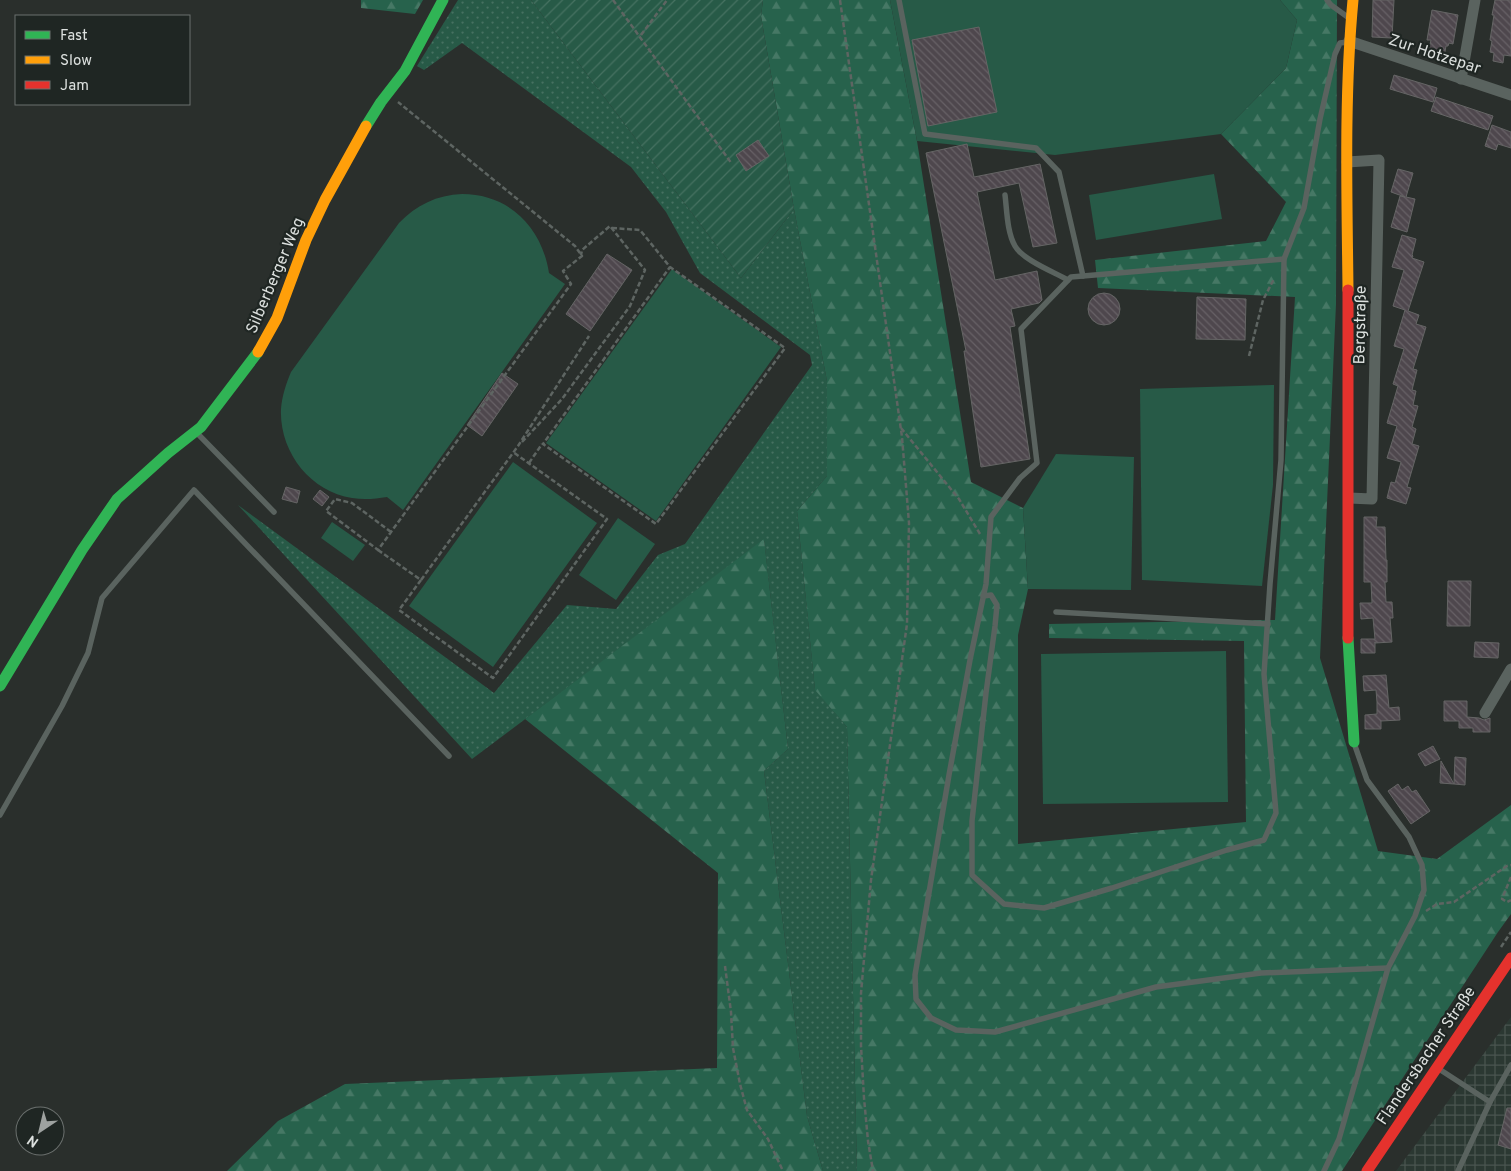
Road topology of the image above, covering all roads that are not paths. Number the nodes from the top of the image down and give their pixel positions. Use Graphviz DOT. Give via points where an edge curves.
graph roads {
  1 [pos="443,0"];
  2 [pos="899,0"];
  3 [pos="1327,0"];
  4 [pos="1353,0"];
  5 [pos="1475,0"];
  6 [pos="1351,19"];
  7 [pos="1349,42"];
  8 [pos="1461,79"];
  9 [pos="1511,95"];
  10 [pos="1347,162"];
  11 [pos="1004,196"];
  12 [pos="1284,259"];
  13 [pos="1083,276"];
  14 [pos="1068,280"];
  15 [pos="196,431"];
  16 [pos="1349,498"];
  17 [pos="274,512"];
  18 [pos="983,596"];
  19 [pos="1056,612"];
  20 [pos="1268,624"];
  21 [pos="1511,670"];
  22 [pos="0,686"];
  23 [pos="1485,713"];
  24 [pos="1354,742"];
  25 [pos="449,756"];
  26 [pos="0,816"];
  27 [pos="1511,958"];
  28 [pos="1388,968"];
  29 [pos="1511,1065"];
  30 [pos="1437,1067"];
  31 [pos="1490,1102"];
  32 [pos="1324,1171"];
  33 [pos="1367,1171"];
  34 [pos="1458,1171"];
  1 -- 15 [label="street, Silberberger Weg" via="405,71 360,134 325,200 288,283 277,318 258,352"];
  2 -- 13 [label="lane" via="925,134 1036,148 1059,172"];
  3 -- 6 [label="lane"];
  4 -- 6 [label="street, Bergstraße"];
  5 -- 8 [label="street"];
  6 -- 7 [label="street, Bergstraße"];
  7 -- 8 [label="street, Zur Hotzepar"];
  7 -- 10 [label="street, Bergstraße"];
  7 -- 12 [label="lane" via="1340,42 1335,54 1304,208"];
  8 -- 9 [label="street, Zur Hotzepar"];
  10 -- 16 [label="street, Bergstraße"];
  10 -- 16 [label="street, Bergstraße" via="1379,160 1372,499"];
  11 -- 14 [label="lane" via="1012,237 1018,250"];
  12 -- 13 [label="lane"];
  12 -- 20 [label="lane" via="1282,460"];
  13 -- 14 [label="lane" via="1071,276"];
  14 -- 18 [label="lane" via="1021,329 1036,463 1020,478 991,517"];
  15 -- 17 [label="lane"];
  15 -- 22 [label="street, Silberberger Weg" via="117,499 82,550"];
  16 -- 24 [label="street, Bergstraße" via="1348,652"];
  18 -- 20 [label="lane" via="991,595 996,605 972,821 972,875 1004,904 1044,908 1264,840 1276,813 1264,674"];
  18 -- 28 [label="lane" via="915,975 916,999 931,1018 956,1030 995,1032 1156,987 1261,974"];
  19 -- 20 [label="lane"];
  21 -- 23 [label="street"];
  24 -- 28 [label="lane" via="1368,780 1409,837 1422,865 1424,890 1416,916"];
  25 -- 26 [label="lane" via="194,490 102,598 88,653"];
  27 -- 30 [label="street, Flandersbacher Straße"];
  28 -- 32 [label="lane" via="1338,1139"];
  29 -- 31 [label="lane"];
  30 -- 31 [label="lane"];
  30 -- 33 [label="street, Flandersbacher Straße"];
  31 -- 34 [label="lane"];
}
